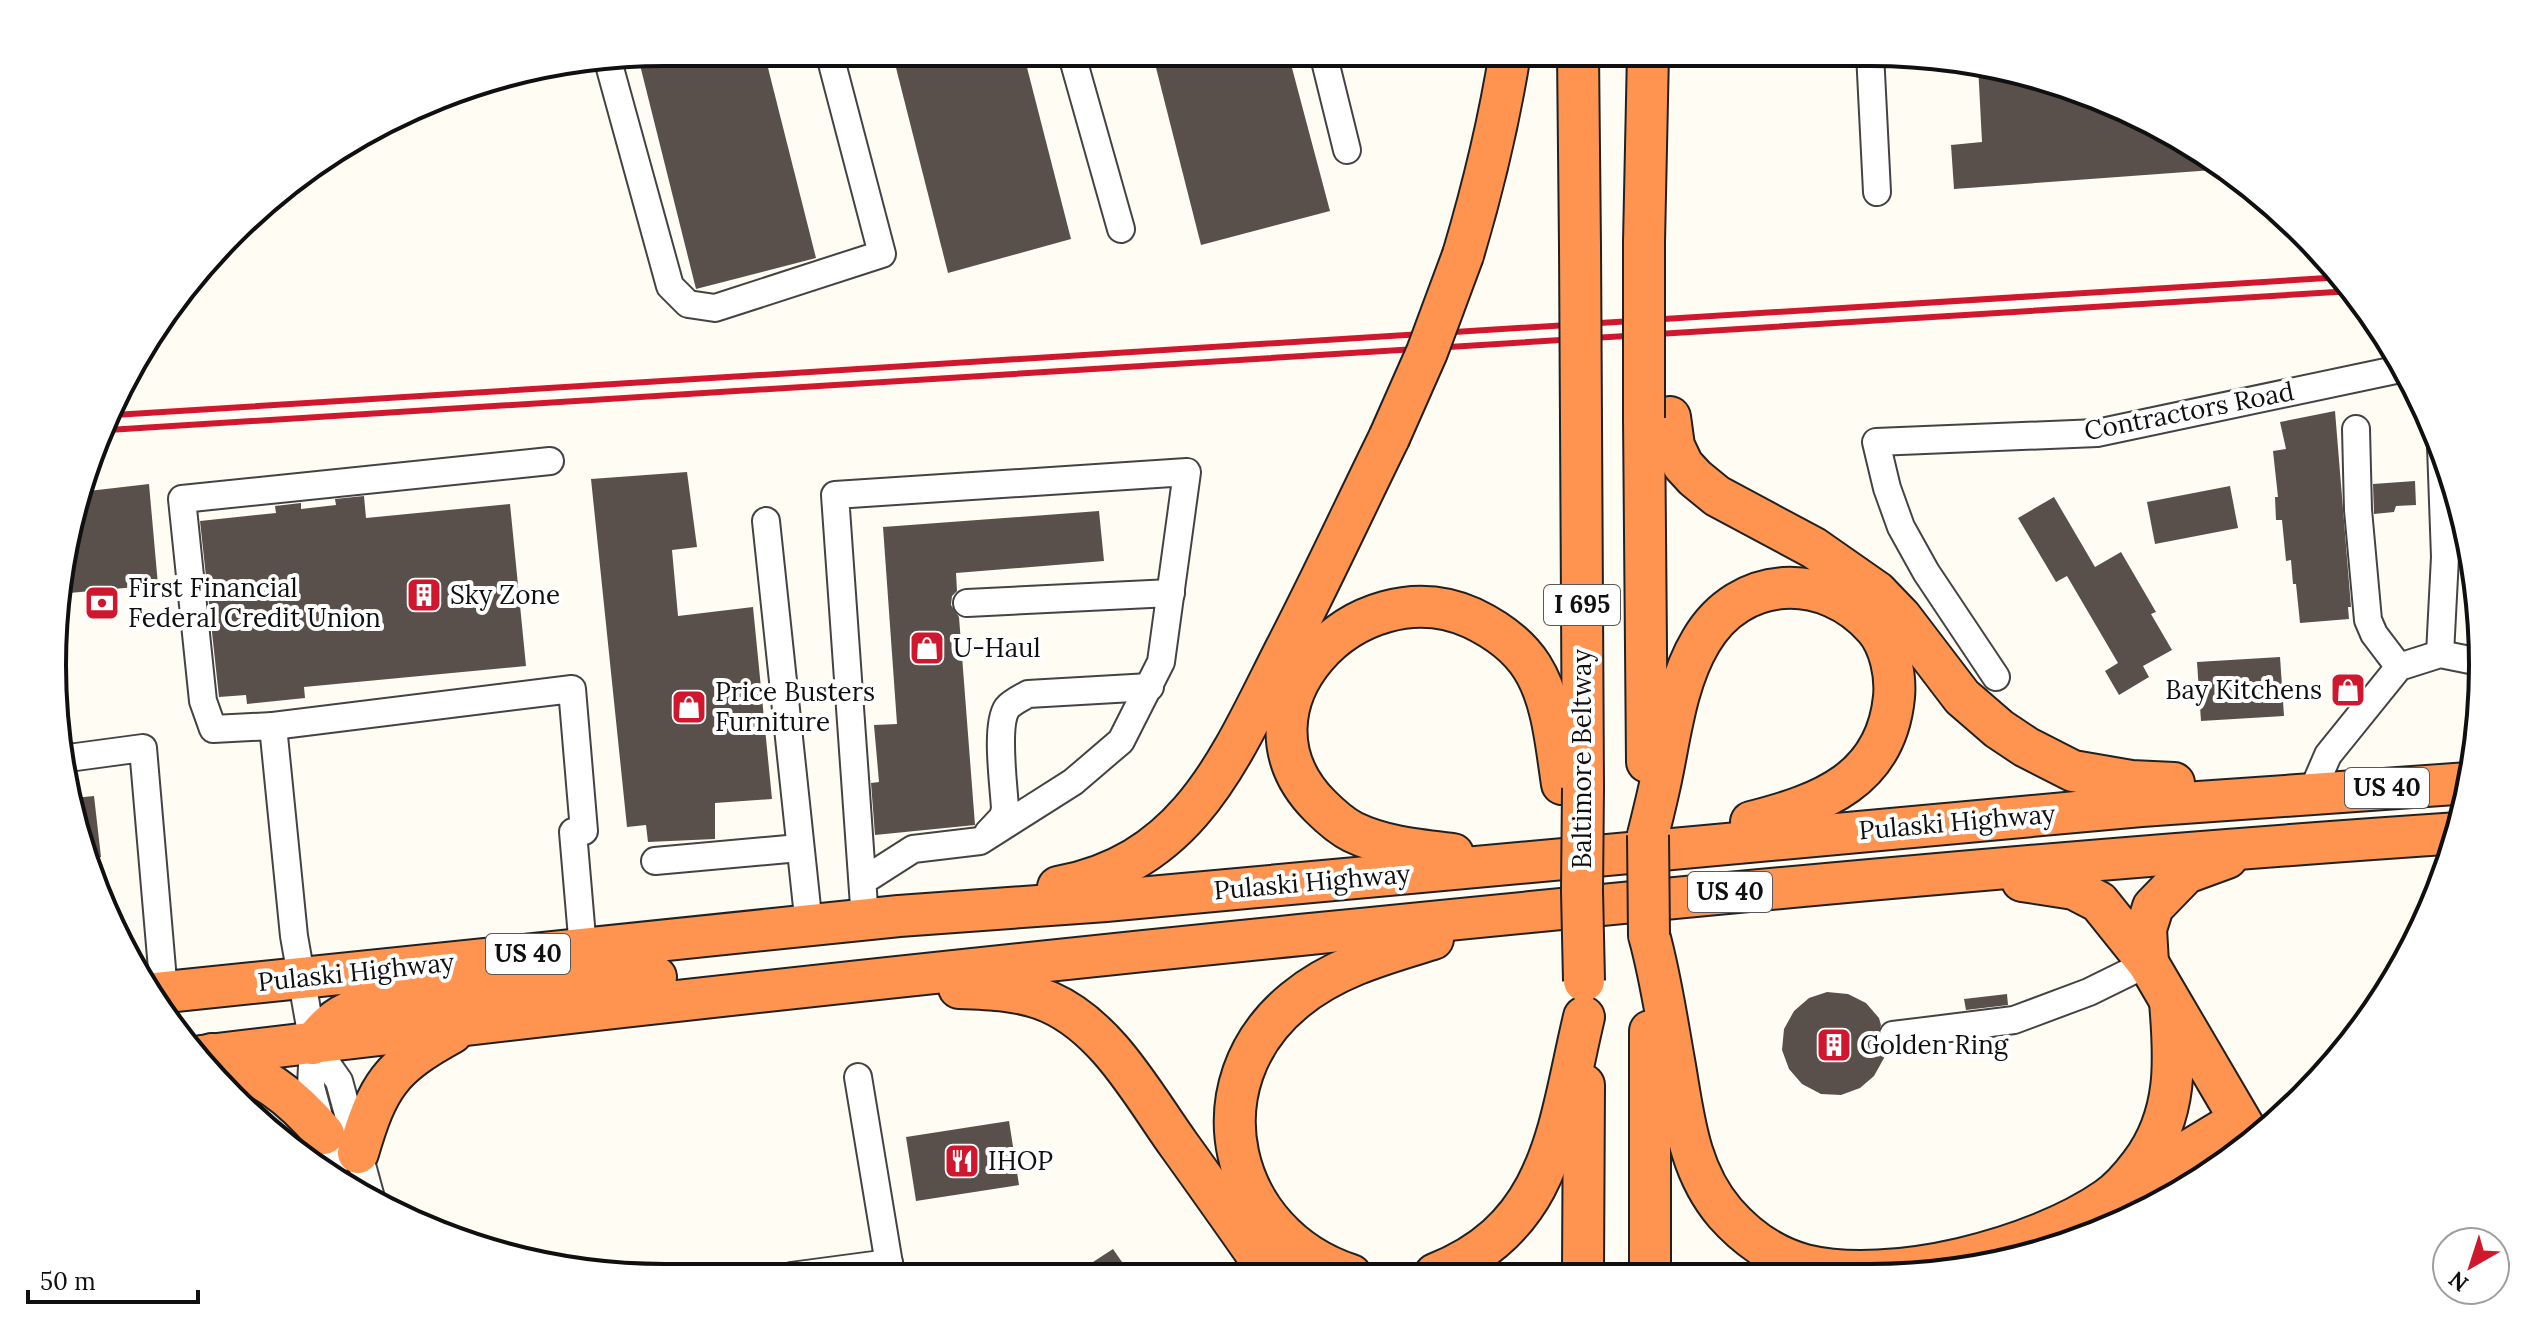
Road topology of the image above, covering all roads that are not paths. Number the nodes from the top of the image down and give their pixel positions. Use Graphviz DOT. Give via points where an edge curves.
graph roads {
  1 [pos="833,66"];
  2 [pos="1075,66"];
  3 [pos="1326,66"];
  4 [pos="1508,66"];
  5 [pos="1578,66"];
  6 [pos="1648,66"];
  7 [pos="1871,66"];
  8 [pos="610,69"];
  9 [pos="1347,150"];
  10 [pos="1877,192"];
  11 [pos="1121,229"];
  12 [pos="2392,371"];
  13 [pos="1657,418"];
  14 [pos="2356,429"];
  15 [pos="550,461"];
  16 [pos="2443,490"];
  17 [pos="766,521"];
  18 [pos="1171,593"];
  19 [pos="967,603"];
  20 [pos="2440,654"];
  21 [pos="2469,660"];
  22 [pos="2399,667"];
  23 [pos="1996,677"];
  24 [pos="1150,687"];
  25 [pos="273,726"];
  26 [pos="74,757"];
  27 [pos="1654,780"];
  28 [pos="2457,784"];
  29 [pos="1573,786"];
  30 [pos="2309,792"];
  31 [pos="2445,834"];
  32 [pos="980,841"];
  33 [pos="1638,844"];
  34 [pos="2261,846"];
  35 [pos="799,848"];
  36 [pos="655,861"];
  37 [pos="1522,863"];
  38 [pos="1938,873"];
  39 [pos="1364,878"];
  40 [pos="863,881"];
  41 [pos="1521,912"];
  42 [pos="882,918"];
  43 [pos="809,926"];
  44 [pos="583,949"];
  45 [pos="1652,958"];
  46 [pos="2148,963"];
  47 [pos="302,978"];
  48 [pos="831,984"];
  49 [pos="160,986"];
  50 [pos="164,993"];
  51 [pos="1584,999"];
  52 [pos="2170,1002"];
  53 [pos="464,1026"];
  54 [pos="1893,1035"];
  55 [pos="313,1044"];
  56 [pos="210,1055"];
  57 [pos="213,1058"];
  58 [pos="858,1077"];
  59 [pos="2246,1131"];
  60 [pos="324,1134"];
  61 [pos="346,1163"];
  62 [pos="358,1179"];
  63 [pos="2110,1197"];
  64 [pos="1974,1254"];
  65 [pos="889,1264"];
  66 [pos="1263,1264"];
  67 [pos="1323,1264"];
  68 [pos="1460,1264"];
  69 [pos="1583,1264"];
  70 [pos="1650,1264"];
  71 [pos="1802,1264"];
  1 -- 8 [label="street" via="882,254 715,308 688,304 670,286"];
  2 -- 11 [label="street"];
  3 -- 9 [label="street"];
  4 -- 42 [label="highway, bridge" via="1493,148 1463,255 1427,352 1305,612 1223,770 1202,799 1178,826 1130,863 1088,881"];
  5 -- 29 [label="highway, Baltimore Beltway / I 695, bridge" via="1581,422"];
  6 -- 13 [label="highway" via="1646,181"];
  7 -- 10 [label="street"];
  12 -- 23 [label="street, Contractors Road" via="2097,433 1876,442 1901,527"];
  13 -- 27 [label="highway, I 695"];
  13 -- 30 [label="highway" via="1695,478 1877,592 1962,697 2026,747 2073,771 2131,781"];
  14 -- 22 [label="street" via="2368,620"];
  15 -- 25 [label="street" via="182,499 203,701 213,729"];
  16 -- 20 [label="street"];
  17 -- 35 [label="street"];
  18 -- 19 [label="street"];
  18 -- 24 [label="street" via="1161,662"];
  18 -- 40 [label="street" via="1187,472 835,495"];
  20 -- 21 [label="street"];
  20 -- 22 [label="street"];
  22 -- 30 [label="street" via="2328,755"];
  24 -- 32 [label="street" via="1121,741 1073,782"];
  24 -- 32 [label="street" via="1028,694 1014,701 1001,723 1005,809"];
  25 -- 44 [label="street" via="572,689 584,831 573,832"];
  25 -- 47 [label="street"];
  26 -- 49 [label="street" via="143,748"];
  27 -- 33 [label="highway"];
  27 -- 33 [label="highway" via="1701,640 1736,605 1776,587 1822,591 1878,630 1895,684 1892,718 1882,745 1859,775 1802,808"];
  28 -- 30 [label="highway, Pulaski Highway / US 40"];
  29 -- 37 [label="highway" via="1533,668 1512,643 1484,624 1453,610 1411,607 1374,613 1338,633 1313,659 1295,688 1288,717 1287,742 1305,791 1350,830 1377,841"];
  29 -- 51 [label="highway, Baltimore Beltway / I 695, bridge"];
  30 -- 33 [label="highway, Pulaski Highway / US 40" via="1884,829"];
  31 -- 34 [label="highway, Pulaski Highway / US 40"];
  32 -- 40 [label="street" via="913,849"];
  33 -- 37 [label="highway, Pulaski Highway / US 40"];
  33 -- 45 [label="highway, bridge"];
  34 -- 38 [label="highway, Pulaski Highway / US 40"];
  34 -- 46 [label="highway" via="2186,873 2166,892 2153,907 2146,929"];
  35 -- 36 [label="street"];
  35 -- 43 [label="street"];
  37 -- 39 [label="highway, Pulaski Highway / US 40"];
  38 -- 41 [label="highway, Pulaski Highway / US 40"];
  38 -- 46 [label="highway" via="2074,889 2099,902"];
  39 -- 42 [label="highway, Pulaski Highway / US 40"];
  39 -- 55 [label="highway" via="1222,913 1120,927 365,1007 335,1020"];
  40 -- 42 [label="street"];
  41 -- 48 [label="highway, Pulaski Highway / US 40"];
  41 -- 67 [label="highway" via="1381,955 1323,980 1294,1001 1255,1045 1237,1089 1240,1164 1257,1205 1291,1243"];
  42 -- 43 [label="highway, Pulaski Highway / US 40"];
  43 -- 44 [label="highway, Pulaski Highway / US 40"];
  44 -- 47 [label="highway, Pulaski Highway / US 40"];
  45 -- 70 [label="highway"];
  45 -- 71 [label="highway" via="1694,1161 1725,1213 1764,1247"];
  46 -- 52 [label="highway"];
  46 -- 54 [label="street" via="2014,1020"];
  47 -- 50 [label="highway, Pulaski Highway / US 40"];
  47 -- 55 [label="street"];
  48 -- 53 [label="highway, Pulaski Highway / US 40"];
  48 -- 66 [label="highway" via="992,989 1040,999 1080,1021 1121,1063"];
  51 -- 68 [label="highway" via="1547,1165 1533,1195 1483,1250"];
  51 -- 69 [label="highway, Baltimore Beltway / I 695"];
  52 -- 59 [label="highway"];
  52 -- 63 [label="highway" via="2175,1055 2166,1118 2141,1163"];
  53 -- 55 [label="highway, Pulaski Highway / US 40"];
  53 -- 61 [label="highway" via="407,1060 387,1082"];
  55 -- 56 [label="highway, Pulaski Highway / US 40"];
  55 -- 60 [label="street" via="311,1087"];
  55 -- 61 [label="street" via="339,1081"];
  57 -- 60 [label="highway" via="279,1089"];
  58 -- 65 [label="street"];
  59 -- 63 [label="highway"];
  60 -- 61 [label="street"];
  61 -- 62 [label="street"];
  63 -- 64 [label="highway" via="2078,1217"];
}
